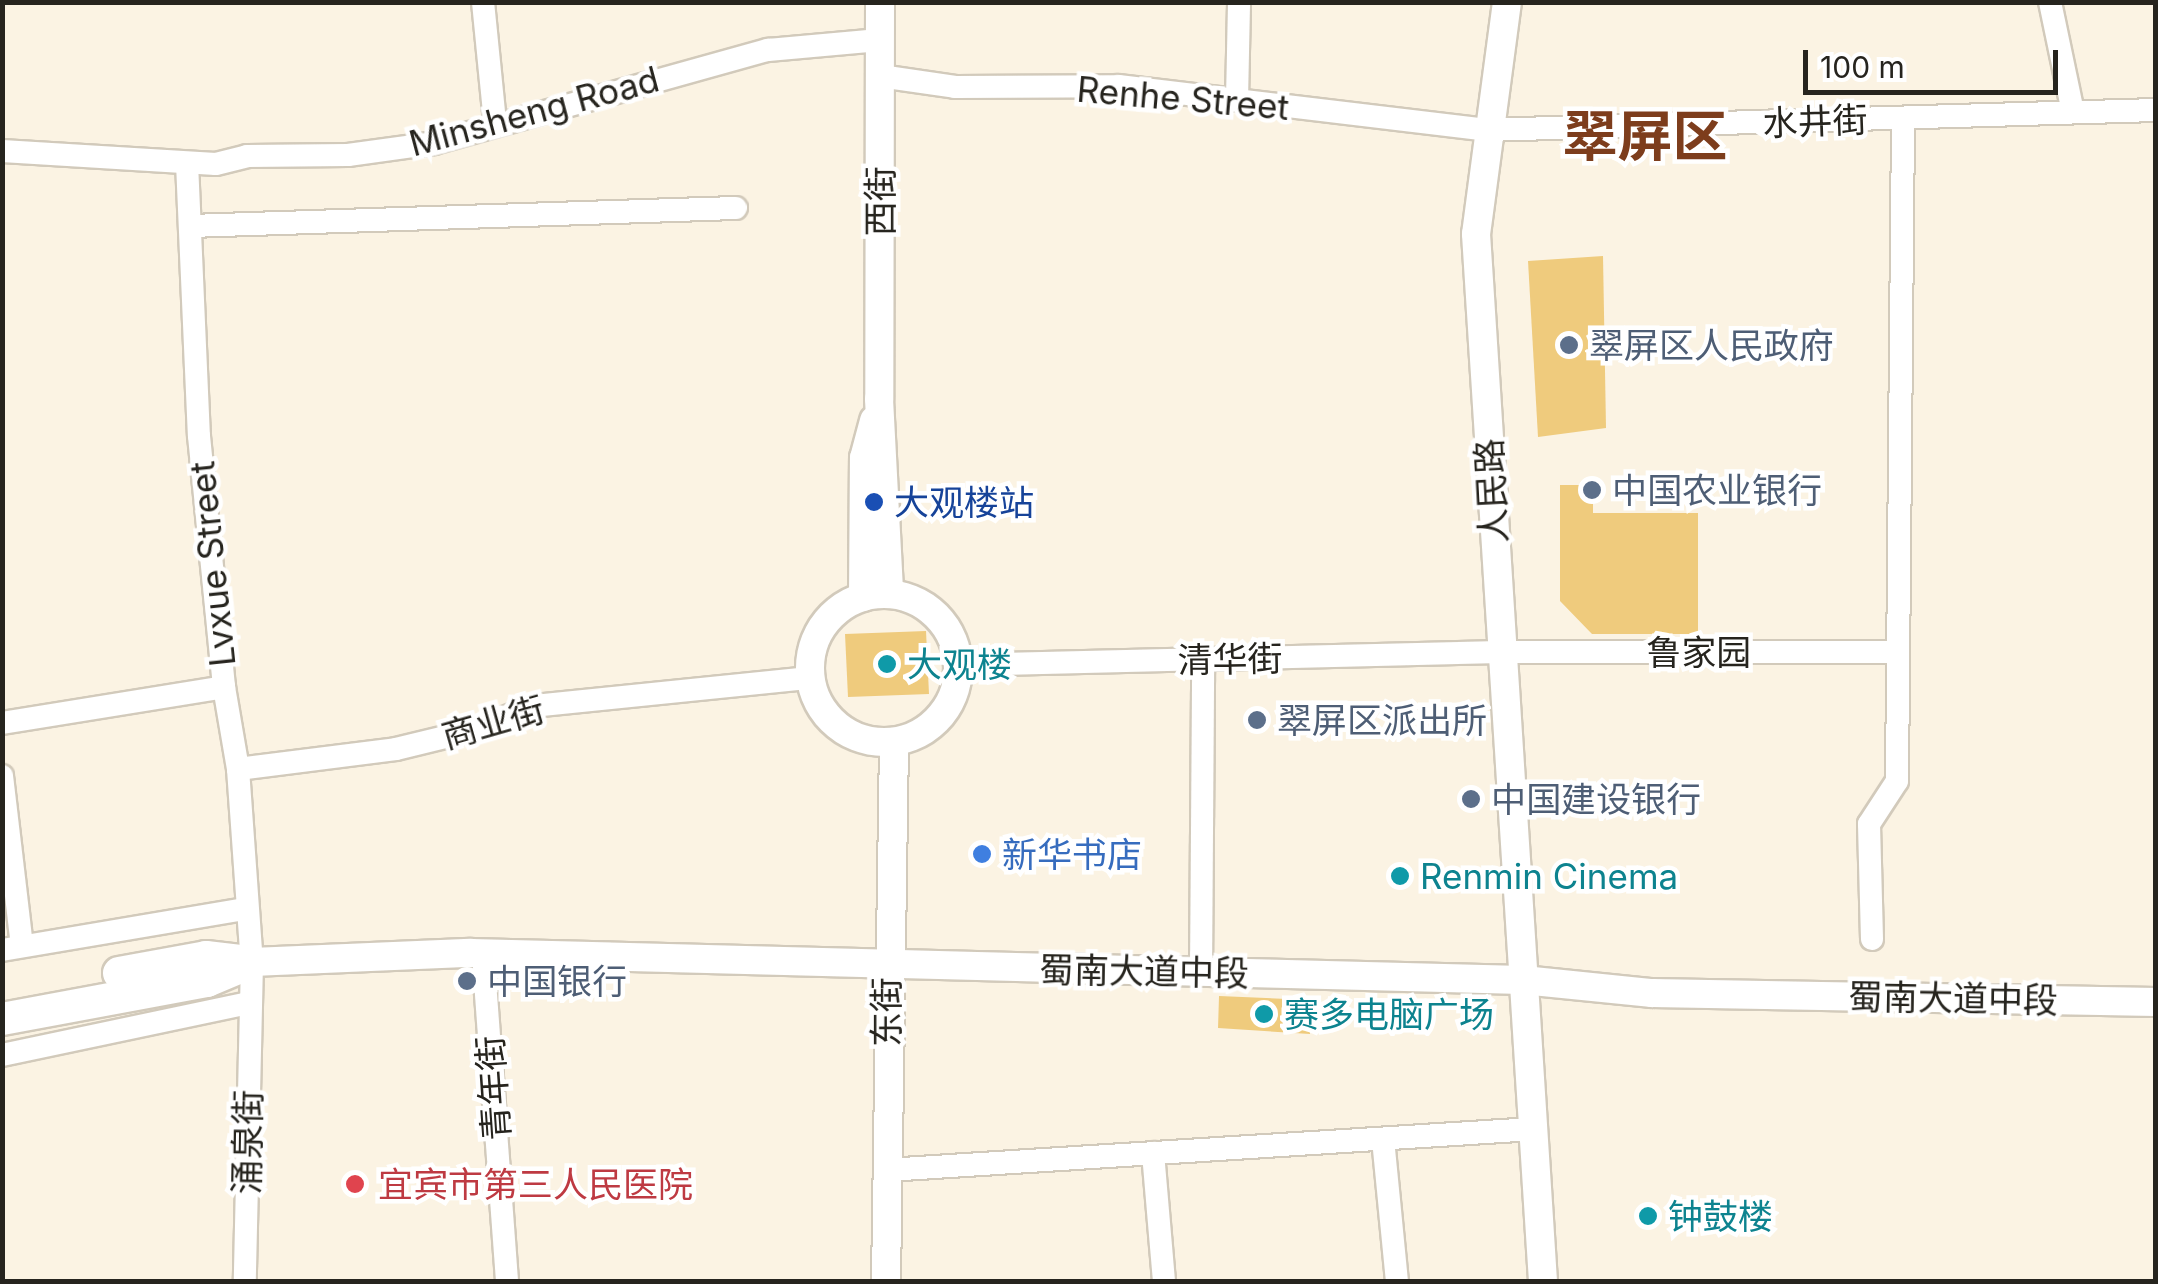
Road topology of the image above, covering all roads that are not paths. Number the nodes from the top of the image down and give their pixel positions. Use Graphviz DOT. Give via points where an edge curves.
graph roads {
  1 [pos="483,2"];
  2 [pos="880,2"];
  3 [pos="1239,2"];
  4 [pos="1507,2"];
  5 [pos="2050,2"];
  6 [pos="880,40"];
  7 [pos="880,76"];
  8 [pos="1237,100"];
  9 [pos="2156,110"];
  10 [pos="2072,112"];
  11 [pos="1903,118"];
  12 [pos="495,123"];
  13 [pos="1486,130"];
  14 [pos="2,151"];
  15 [pos="187,164"];
  16 [pos="736,208"];
  17 [pos="190,226"];
  18 [pos="876,595"];
  19 [pos="1501,652"];
  20 [pos="1898,652"];
  21 [pos="1203,660"];
  22 [pos="958,665"];
  23 [pos="809,678"];
  24 [pos="224,687"];
  25 [pos="2,723"];
  26 [pos="894,742"];
  27 [pos="238,770"];
  28 [pos="2,776"];
  29 [pos="246,909"];
  30 [pos="132,929"];
  31 [pos="1872,939"];
  32 [pos="12,948"];
  33 [pos="483,954"];
  34 [pos="252,962"];
  35 [pos="886,967"];
  36 [pos="136,970"];
  37 [pos="1201,974"];
  38 [pos="1523,980"];
  39 [pos="83,990"];
  40 [pos="2,997"];
  41 [pos="2156,1002"];
  42 [pos="249,1003"];
  43 [pos="2,1019"];
  44 [pos="2,1055"];
  45 [pos="1534,1130"];
  46 [pos="1383,1139"];
  47 [pos="1152,1153"];
  48 [pos="887,1170"];
  49 [pos="244,1282"];
  50 [pos="506,1282"];
  51 [pos="886,1282"];
  52 [pos="1164,1282"];
  53 [pos="1397,1282"];
  54 [pos="1544,1282"];
  1 -- 12 [label="street"];
  2 -- 6 [label="main road, 西街"];
  3 -- 8 [label="street"];
  4 -- 13 [label="main road, 人民路"];
  5 -- 10 [label="street"];
  6 -- 7 [label="main road, 西街"];
  6 -- 12 [label="street, Minsheng Road" via="768,50"];
  7 -- 8 [label="street, Renhe Street" via="955,87 1118,86"];
  7 -- 18 [label="main road, 西街" via="879,399 864,458"];
  8 -- 13 [label="street, Renhe Street"];
  9 -- 10 [label="street, 水井街"];
  10 -- 11 [label="street, 水井街"];
  11 -- 13 [label="street, 水井街"];
  11 -- 20 [label="street"];
  12 -- 15 [label="street, Minsheng Road" via="434,143 348,155"];
  13 -- 19 [label="main road, 人民路" via="1476,234"];
  14 -- 15 [label="street, Minsheng Road"];
  15 -- 17 [label="street, Lvxue Street"];
  16 -- 17 [label="street"];
  17 -- 24 [label="street, Lvxue Street" via="199,436"];
  18 -- 22 [label="main road" via="925,605 948,630"];
  18 -- 23 [label="main road" via="829,617 815,639"];
  19 -- 20 [label="street, 鲁家园"];
  19 -- 21 [label="street, 清华街"];
  19 -- 38 [label="main road, 人民路"];
  20 -- 31 [label="street" via="1897,781 1869,824"];
  21 -- 22 [label="street, 清华街"];
  21 -- 37 [label="street"];
  22 -- 26 [label="main road" via="943,714"];
  23 -- 26 [label="main road" via="827,717 847,734"];
  23 -- 27 [label="street, 商业街" via="533,706 478,729 396,749"];
  24 -- 25 [label="street"];
  24 -- 27 [label="street, Lvxue Street"];
  26 -- 35 [label="main road, 东街"];
  27 -- 29 [label="street, Lvxue Street"];
  28 -- 32 [label="street"];
  29 -- 30 [label="street"];
  29 -- 34 [label="street, Lvxue Street"];
  30 -- 32 [label="street"];
  30 -- 36 [label="street"];
  33 -- 34 [label="main road, 蜀南大道中段"];
  33 -- 35 [label="main road, 蜀南大道中段"];
  33 -- 50 [label="street, 青年街"];
  34 -- 36 [label="highway" via="206,956"];
  34 -- 39 [label="highway" via="208,981"];
  34 -- 42 [label="street, 涌泉街"];
  35 -- 37 [label="main road, 蜀南大道中段"];
  35 -- 48 [label="main road, 东街"];
  36 -- 39 [label="highway"];
  37 -- 38 [label="main road, 蜀南大道中段"];
  38 -- 41 [label="main road, 蜀南大道中段" via="1652,993"];
  38 -- 45 [label="main road, 人民路"];
  39 -- 40 [label="highway"];
  39 -- 43 [label="highway"];
  42 -- 44 [label="street"];
  42 -- 49 [label="street, 涌泉街"];
  45 -- 46 [label="street"];
  45 -- 54 [label="main road, 人民路"];
  46 -- 47 [label="street"];
  46 -- 53 [label="street"];
  47 -- 48 [label="street"];
  47 -- 52 [label="street"];
  48 -- 51 [label="main road, 东街"];
}
